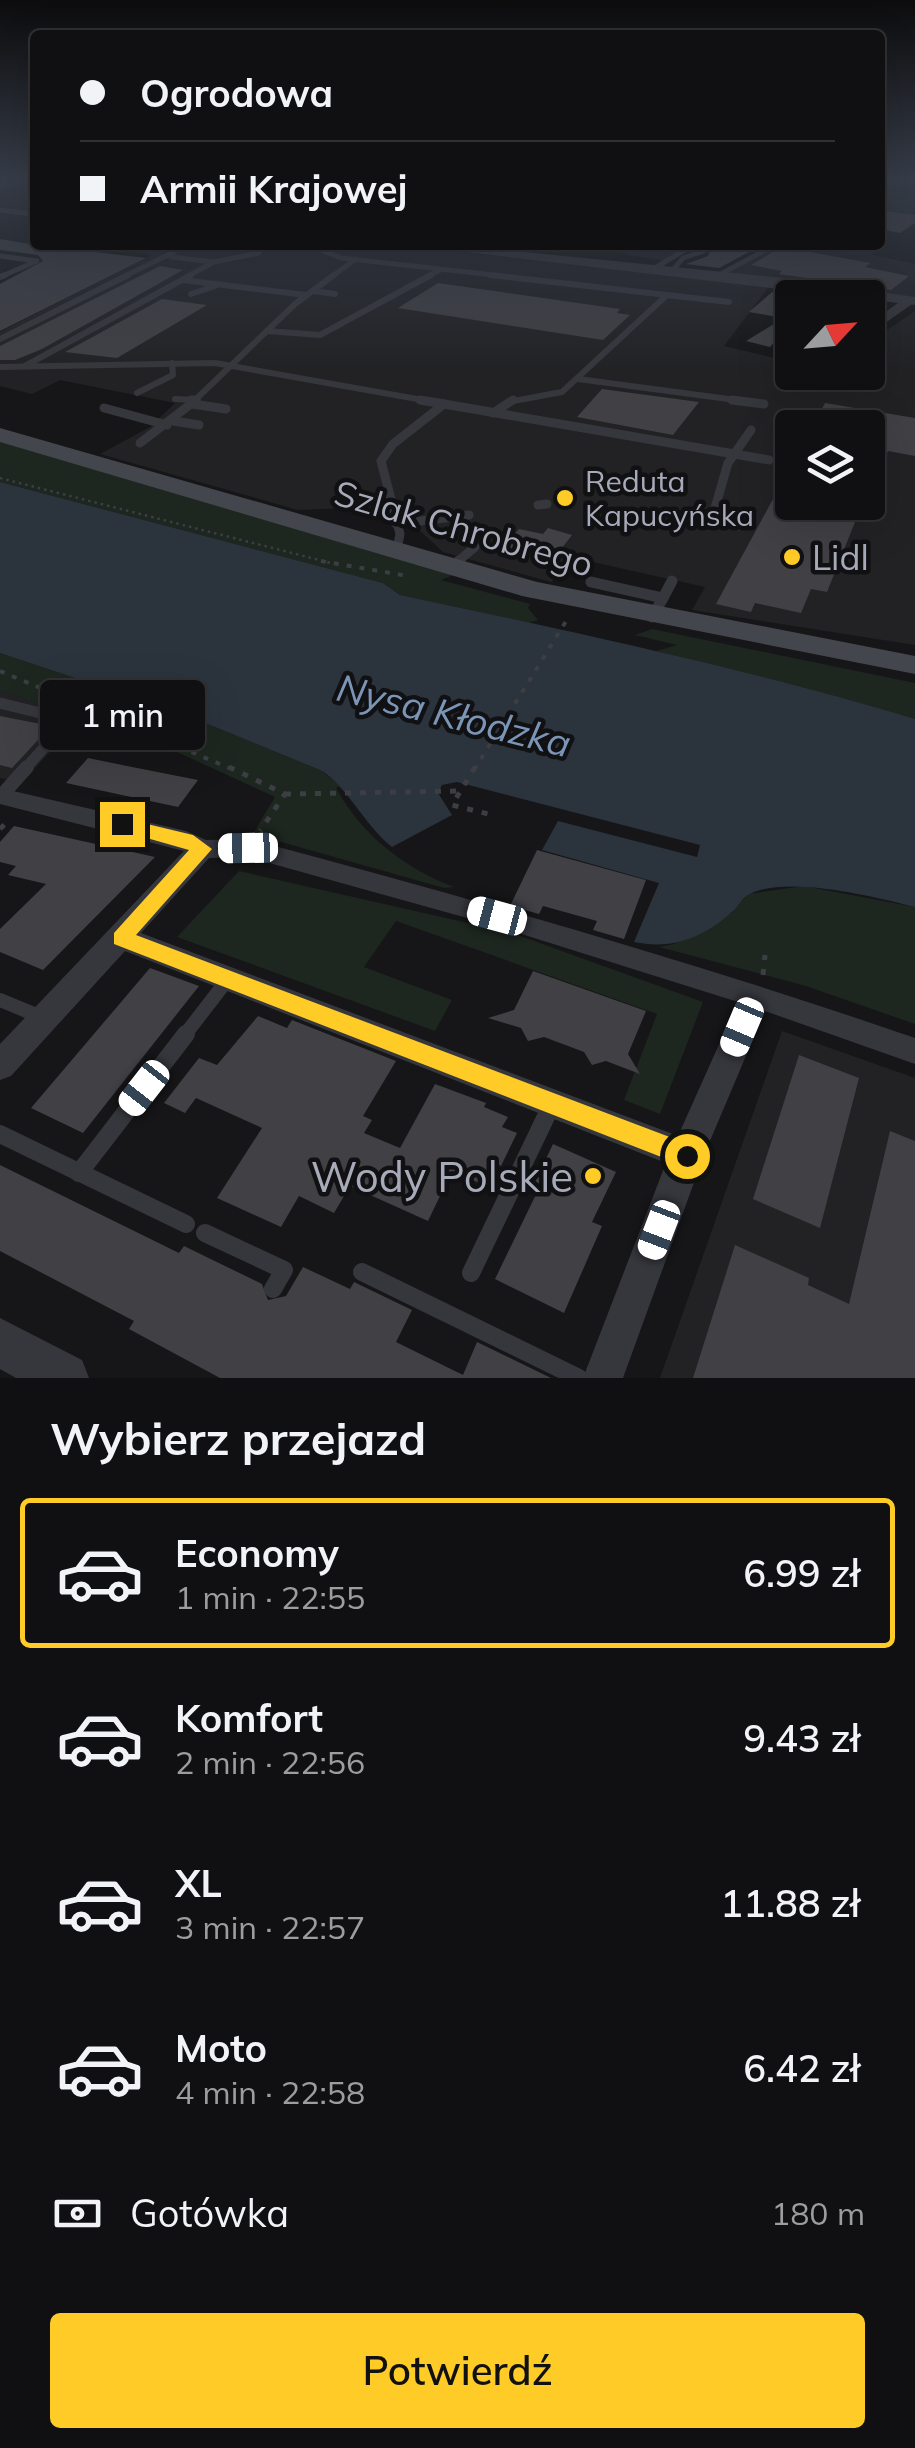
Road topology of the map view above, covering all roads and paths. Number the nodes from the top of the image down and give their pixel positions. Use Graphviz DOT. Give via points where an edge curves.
graph roads {
  1 [pos="176,250"];
  2 [pos="320,250"];
  3 [pos="509,250"];
  4 [pos="684,250"];
  5 [pos="765,250"];
  6 [pos="704,251"];
  7 [pos="327,253"];
  8 [pos="0,256"];
  9 [pos="171,257"];
  10 [pos="356,260"];
  11 [pos="214,262"];
  12 [pos="654,269"];
  13 [pos="440,270"];
  14 [pos="672,271"];
  15 [pos="719,276"];
  16 [pos="0,277"];
  17 [pos="184,280"];
  18 [pos="775,284"];
  19 [pos="219,285"];
  20 [pos="309,293"];
  21 [pos="190,294"];
  22 [pos="335,294"];
  23 [pos="667,295"];
  24 [pos="885,298"];
  25 [pos="913,300"];
  26 [pos="729,302"];
  27 [pos="885,319"];
  28 [pos="252,325"];
  29 [pos="270,329"];
  30 [pos="0,339"];
  31 [pos="172,363"];
  32 [pos="232,365"];
  33 [pos="0,367"];
  34 [pos="21,368"];
  35 [pos="578,379"];
  36 [pos="137,393"];
  37 [pos="175,398"];
  38 [pos="194,402"];
  39 [pos="444,404"];
  40 [pos="764,404"];
  41 [pos="104,408"];
  42 [pos="226,409"];
  43 [pos="493,413"];
  44 [pos="170,423"];
  45 [pos="199,426"];
  46 [pos="751,430"];
  47 [pos="0,436"];
  48 [pos="140,444"];
  49 [pos="734,453"];
  50 [pos="769,460"];
  51 [pos="0,478"];
  52 [pos="469,515"];
  53 [pos="738,526"];
  54 [pos="396,537"];
  55 [pos="476,548"];
  56 [pos="453,566"];
  57 [pos="420,574"];
  58 [pos="672,581"];
  59 [pos="591,582"];
  60 [pos="657,607"];
  61 [pos="571,614"];
  62 [pos="915,665"];
  63 [pos="0,671"];
  64 [pos="0,704"];
  65 [pos="460,792"];
  66 [pos="285,794"];
  67 [pos="0,796"];
  68 [pos="492,816"];
  69 [pos="248,848"];
  70 [pos="202,849"];
  71 [pos="122,938"];
  72 [pos="228,979"];
  73 [pos="756,995"];
  74 [pos="0,1000"];
  75 [pos="45,1019"];
  76 [pos="915,1050"];
  77 [pos="0,1066"];
  78 [pos="552,1104"];
  79 [pos="0,1134"];
  80 [pos="687,1156"];
  81 [pos="79,1172"];
  82 [pos="186,1224"];
  83 [pos="205,1232"];
  84 [pos="362,1272"];
  85 [pos="471,1273"];
  86 [pos="273,1290"];
  87 [pos="0,1342"];
  88 [pos="64,1378"];
  89 [pos="579,1378"];
  90 [pos="603,1378"];
  1 -- 9 [label="lane"];
  2 -- 7 [label="lane"];
  3 -- 12 [label="street"];
  4 -- 12 [label="lane"];
  5 -- 15 [label="lane"];
  6 -- 14 [label="lane" via="683,258"];
  7 -- 10 [label="lane"];
  7 -- 11 [label="lane" via="247,253"];
  8 -- 16 [label="lane" via="37,261"];
  9 -- 11 [label="lane"];
  9 -- 30 [label="lane"];
  10 -- 13 [label="lane"];
  10 -- 20 [label="lane"];
  11 -- 17 [label="lane"];
  12 -- 14 [label="street"];
  13 -- 23 [label="lane"];
  13 -- 29 [label="lane" via="320,334"];
  14 -- 15 [label="street"];
  15 -- 18 [label="street"];
  17 -- 19 [label="lane"];
  17 -- 34 [label="lane"];
  19 -- 20 [label="lane"];
  19 -- 21 [label="lane"];
  20 -- 22 [label="lane"];
  20 -- 29 [label="lane"];
  23 -- 26 [label="lane"];
  23 -- 35 [label="lane"];
  24 -- 25 [label="street"];
  25 -- 27 [label="street"];
  28 -- 29 [label="lane"];
  29 -- 32 [label="lane"];
  31 -- 32 [label="lane"];
  31 -- 34 [label="lane"];
  31 -- 36 [label="lane" via="173,375"];
  32 -- 38 [label="lane"];
  32 -- 39 [label="lane"];
  33 -- 34 [label="lane"];
  35 -- 40 [label="lane"];
  35 -- 43 [label="lane" via="562,392 511,400"];
  37 -- 38 [label="lane"];
  38 -- 42 [label="lane"];
  38 -- 44 [label="lane"];
  39 -- 43 [label="lane"];
  39 -- 54 [label="lane" via="381,461"];
  41 -- 44 [label="lane"];
  43 -- 49 [label="lane"];
  44 -- 45 [label="lane"];
  44 -- 48 [label="lane"];
  46 -- 49 [label="lane"];
  47 -- 54 [label="main road, Szlak Chrobrego"];
  49 -- 50 [label="lane"];
  49 -- 53 [label="lane" via="714,515"];
  51 -- 57 [label="path" via="354,569"];
  52 -- 54 [label="lane"];
  54 -- 56 [label="main road, Szlak Chrobrego"];
  55 -- 56 [label="lane"];
  56 -- 60 [label="main road, Szlak Chrobrego" via="532,590"];
  58 -- 60 [label="lane"];
  59 -- 60 [label="lane"];
  60 -- 62 [label="main road, Szlak Chrobrego"];
  61 -- 65 [label="path"];
  63 -- 66 [label="path"];
  64 -- 67 [label="lane" via="69,720"];
  65 -- 66 [label="path"];
  65 -- 68 [label="path" via="452,804"];
  66 -- 69 [label="path"];
  67 -- 70 [label="street"];
  69 -- 70 [label="street"];
  69 -- 73 [label="street"];
  70 -- 71 [label="street"];
  71 -- 72 [label="street"];
  71 -- 75 [label="street"];
  72 -- 78 [label="street"];
  72 -- 81 [label="lane"];
  73 -- 76 [label="street"];
  73 -- 80 [label="street"];
  74 -- 75 [label="lane"];
  75 -- 77 [label="street"];
  78 -- 80 [label="street"];
  78 -- 85 [label="lane"];
  79 -- 81 [label="lane"];
  80 -- 90 [label="street"];
  81 -- 82 [label="lane"];
  83 -- 86 [label="lane" via="284,1270"];
  84 -- 89 [label="lane"];
  87 -- 88 [label="street"];
}
